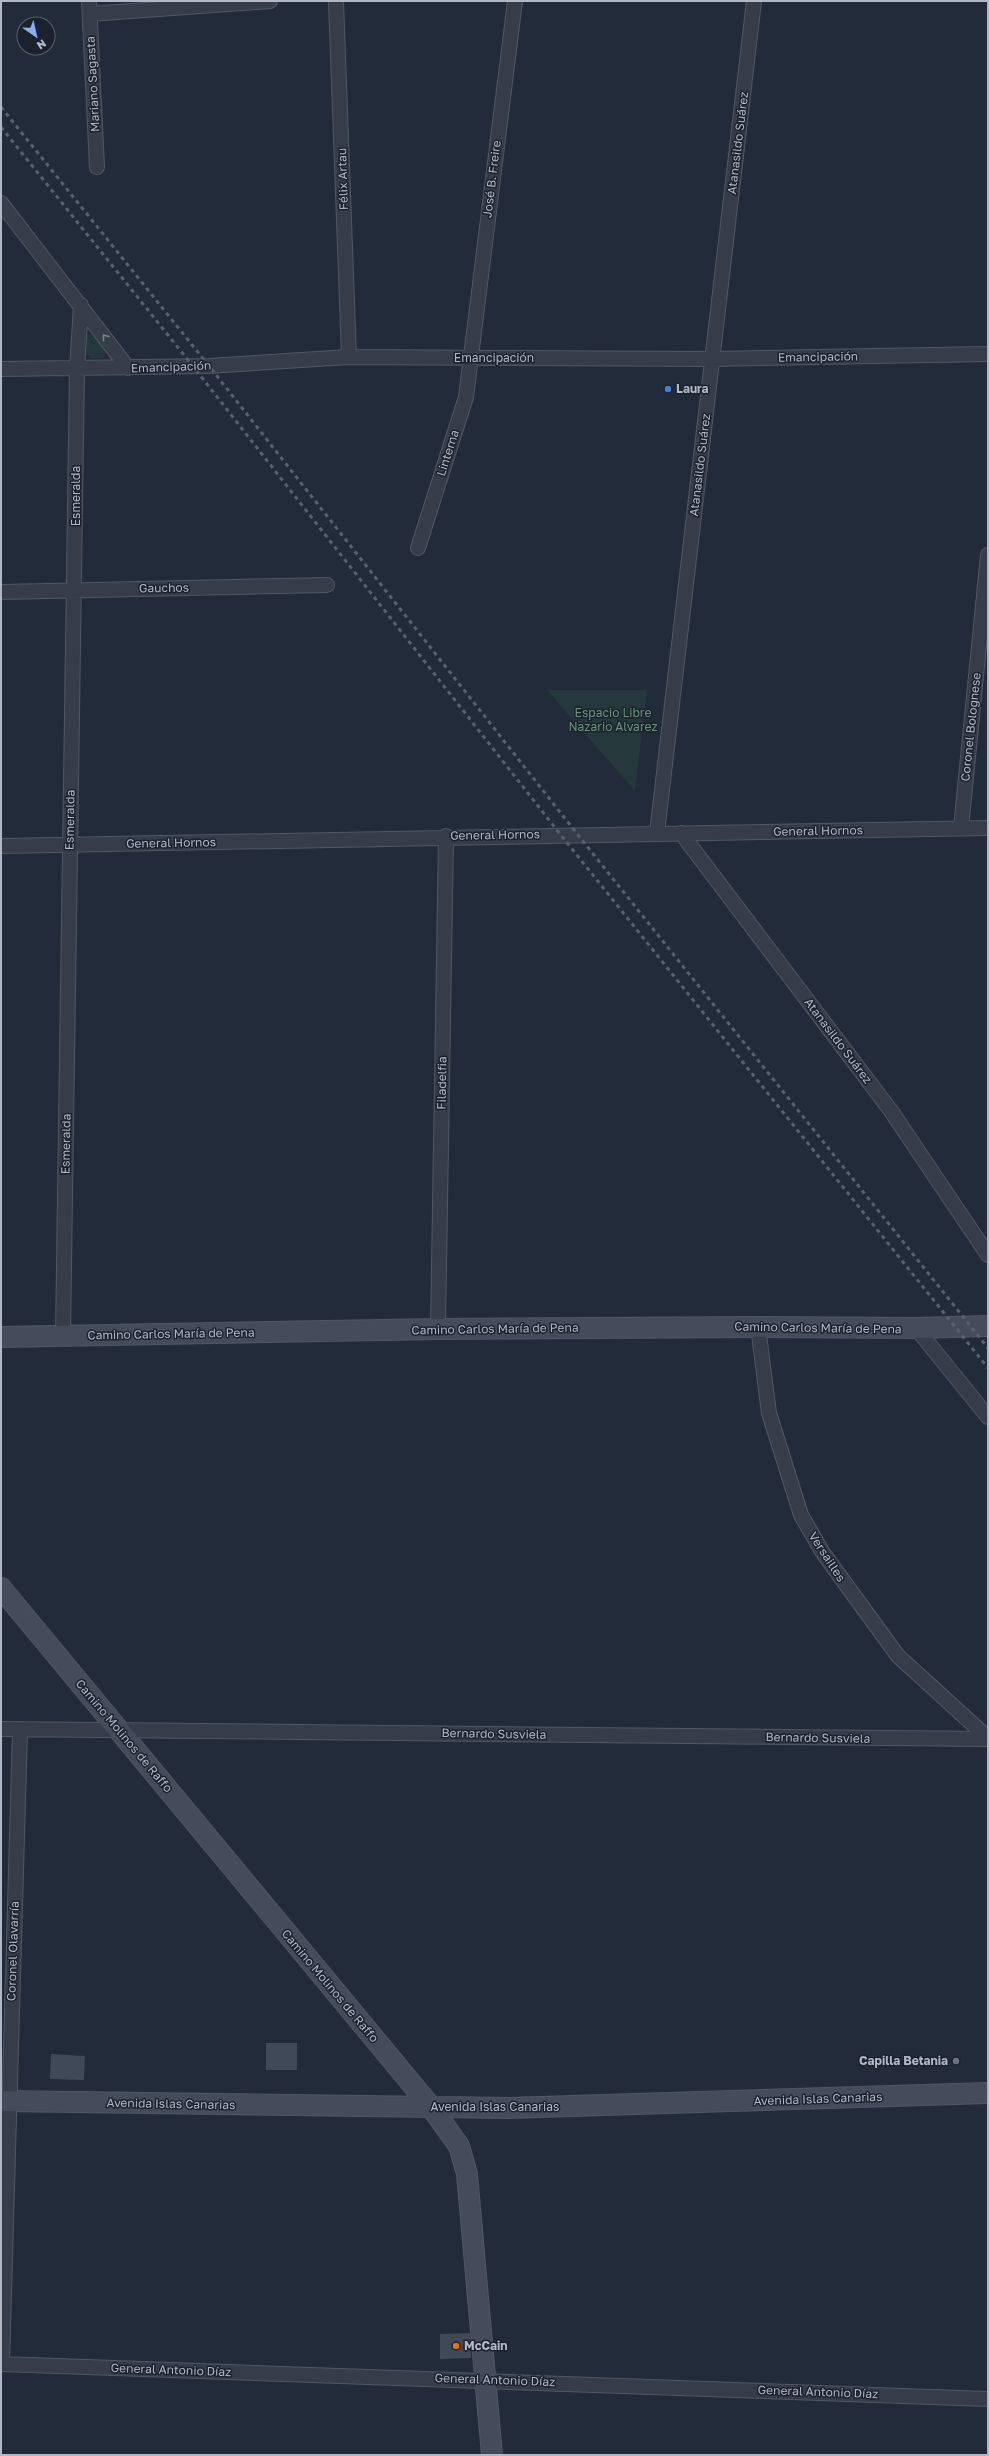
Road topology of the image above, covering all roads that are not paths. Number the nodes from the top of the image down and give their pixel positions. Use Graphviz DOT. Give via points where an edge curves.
graph roads {
  1 [pos="270,1"];
  2 [pos="336,1"];
  3 [pos="515,1"];
  4 [pos="754,1"];
  5 [pos="90,7"];
  6 [pos="97,167"];
  7 [pos="1,203"];
  8 [pos="81,305"];
  9 [pos="988,354"];
  10 [pos="349,357"];
  11 [pos="470,358"];
  12 [pos="712,359"];
  13 [pos="128,368"];
  14 [pos="1,369"];
  15 [pos="77,369"];
  16 [pos="418,548"];
  17 [pos="988,555"];
  18 [pos="327,585"];
  19 [pos="76,590"];
  20 [pos="1,592"];
  21 [pos="961,828"];
  22 [pos="988,828"];
  23 [pos="657,834"];
  24 [pos="681,834"];
  25 [pos="446,836"];
  26 [pos="70,845"];
  27 [pos="1,846"];
  28 [pos="988,1255"];
  29 [pos="758,1326"];
  30 [pos="988,1326"];
  31 [pos="916,1328"];
  32 [pos="438,1329"];
  33 [pos="63,1336"];
  34 [pos="1,1337"];
  35 [pos="988,1417"];
  36 [pos="1,1588"];
  37 [pos="1,1729"];
  38 [pos="20,1730"];
  39 [pos="120,1731"];
  40 [pos="988,1738"];
  41 [pos="988,2093"];
  42 [pos="5,2102"];
  43 [pos="431,2107"];
  44 [pos="2,2364"];
  45 [pos="486,2380"];
  46 [pos="988,2399"];
  47 [pos="492,2455"];
  1 -- 5 [label="street"];
  2 -- 10 [label="street, Félix Artau"];
  3 -- 11 [label="street, José B. Freire"];
  4 -- 12 [label="street, Atanasildo Suárez"];
  5 -- 6 [label="street, Mariano Sagasta"];
  7 -- 8 [label="street"];
  13 -- 8 [label="street, one-way"];
  8 -- 15 [label="street, Esmeralda"];
  9 -- 12 [label="street, Emancipación"];
  10 -- 11 [label="street, Emancipación"];
  10 -- 13 [label="street, Emancipación"];
  11 -- 12 [label="street, Emancipación"];
  11 -- 16 [label="street, Linterna" via="466,397"];
  12 -- 23 [label="street, Atanasildo Suárez"];
  13 -- 15 [label="street, Emancipación"];
  14 -- 15 [label="street, Emancipación"];
  15 -- 19 [label="street, Esmeralda"];
  17 -- 21 [label="street, Coronel Bolognese"];
  18 -- 19 [label="street, Gauchos"];
  19 -- 20 [label="street, Gauchos"];
  19 -- 26 [label="street, Esmeralda"];
  21 -- 22 [label="street, General Hornos"];
  21 -- 24 [label="street, General Hornos"];
  23 -- 24 [label="street, General Hornos"];
  23 -- 25 [label="street, General Hornos"];
  24 -- 28 [label="street, Atanasildo Suárez" via="891,1111"];
  25 -- 26 [label="street, General Hornos"];
  25 -- 32 [label="street, Filadelfia"];
  26 -- 27 [label="street, General Hornos"];
  26 -- 33 [label="street, Esmeralda"];
  29 -- 31 [label="street, Camino Carlos María de Pena"];
  29 -- 32 [label="street, Camino Carlos María de Pena"];
  29 -- 40 [label="street, Versailles" via="769,1413 801,1515 823,1553 898,1656"];
  30 -- 31 [label="street, Camino Carlos María de Pena"];
  31 -- 35 [label="street"];
  32 -- 33 [label="street, Camino Carlos María de Pena"];
  33 -- 34 [label="street, Camino Carlos María de Pena"];
  36 -- 39 [label="street, Camino Molinos de Raffo"];
  37 -- 38 [label="street, Bernardo Susviela"];
  38 -- 39 [label="street, Bernardo Susviela"];
  38 -- 42 [label="street, Coronel Olavarría"];
  39 -- 40 [label="street, Bernardo Susviela"];
  39 -- 43 [label="street, Camino Molinos de Raffo"];
  41 -- 43 [label="street, Avenida Islas Canarias" via="508,2108"];
  42 -- 43 [label="street, Avenida Islas Canarias"];
  42 -- 44 [label="street, Coronel Olavarría"];
  43 -- 45 [label="street, Camino Molinos de Raffo" via="459,2146 467,2174"];
  44 -- 45 [label="street, General Antonio Díaz"];
  45 -- 46 [label="street, General Antonio Díaz"];
  45 -- 47 [label="street, Camino Molinos de Raffo"];
}
